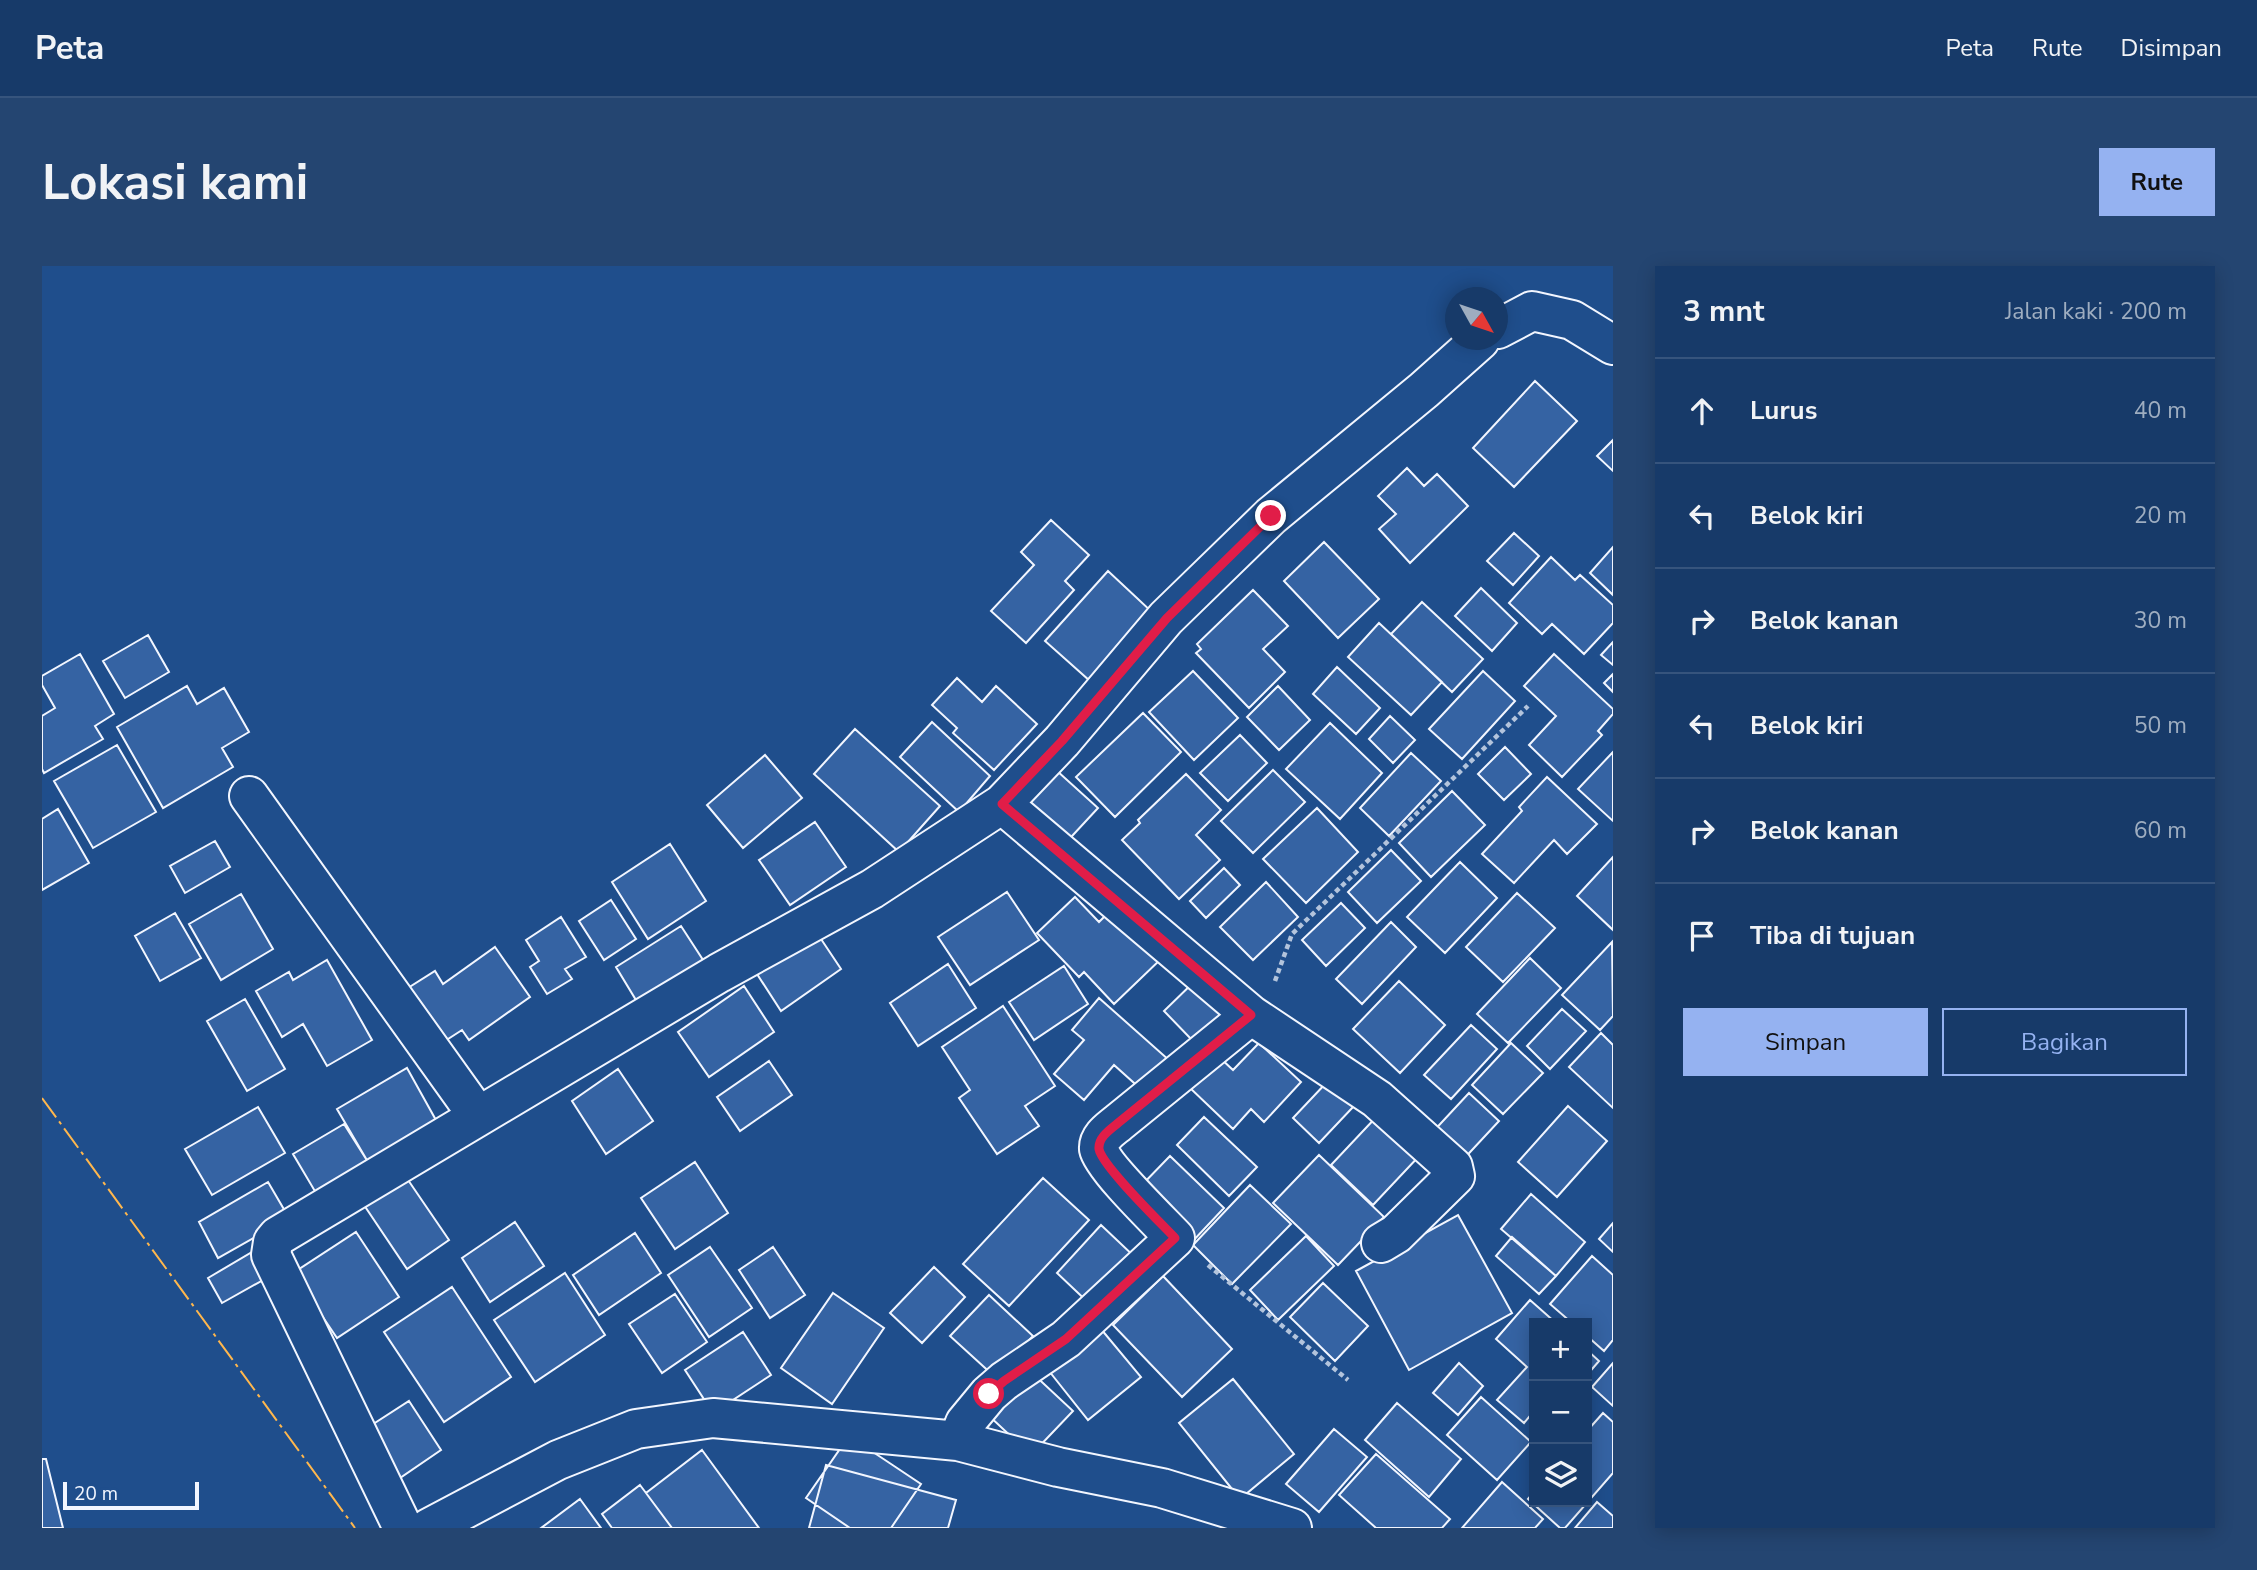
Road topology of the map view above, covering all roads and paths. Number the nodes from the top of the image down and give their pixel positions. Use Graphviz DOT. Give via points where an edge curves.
graph roads {
  1 [pos="1508,323"];
  2 [pos="1613,345"];
  3 [pos="1469,350"];
  4 [pos="1528,706"];
  5 [pos="249,796"];
  6 [pos="1002,804"];
  7 [pos="1251,1015"];
  8 [pos="478,1116"];
  9 [pos="1175,1238"];
  10 [pos="1381,1243"];
  11 [pos="1349,1380"];
  12 [pos="958,1441"];
  13 [pos="402,1528"];
  14 [pos="429,1528"];
  15 [pos="1292,1528"];
  1 -- 2 [label="street" via="1532,311 1572,320"];
  3 -- 6 [label="street" via="1271,516 1167,618"];
  4 -- 7 [label="path" via="1292,934 1272,990"];
  5 -- 8 [label="street"];
  6 -- 7 [label="street"];
  6 -- 8 [label="street" via="872,889 719,973"];
  7 -- 9 [label="street" via="1118,1123 1100,1144 1112,1170"];
  7 -- 10 [label="street" via="1377,1099 1453,1167 1455,1176"];
  8 -- 13 [label="street" via="278,1236 271,1248"];
  9 -- 11 [label="path"];
  9 -- 12 [label="street" via="1066,1339 989,1394 965,1423"];
  12 -- 14 [label="street" via="713,1418 636,1429 558,1460"];
  12 -- 15 [label="street" via="1162,1488"];
}
